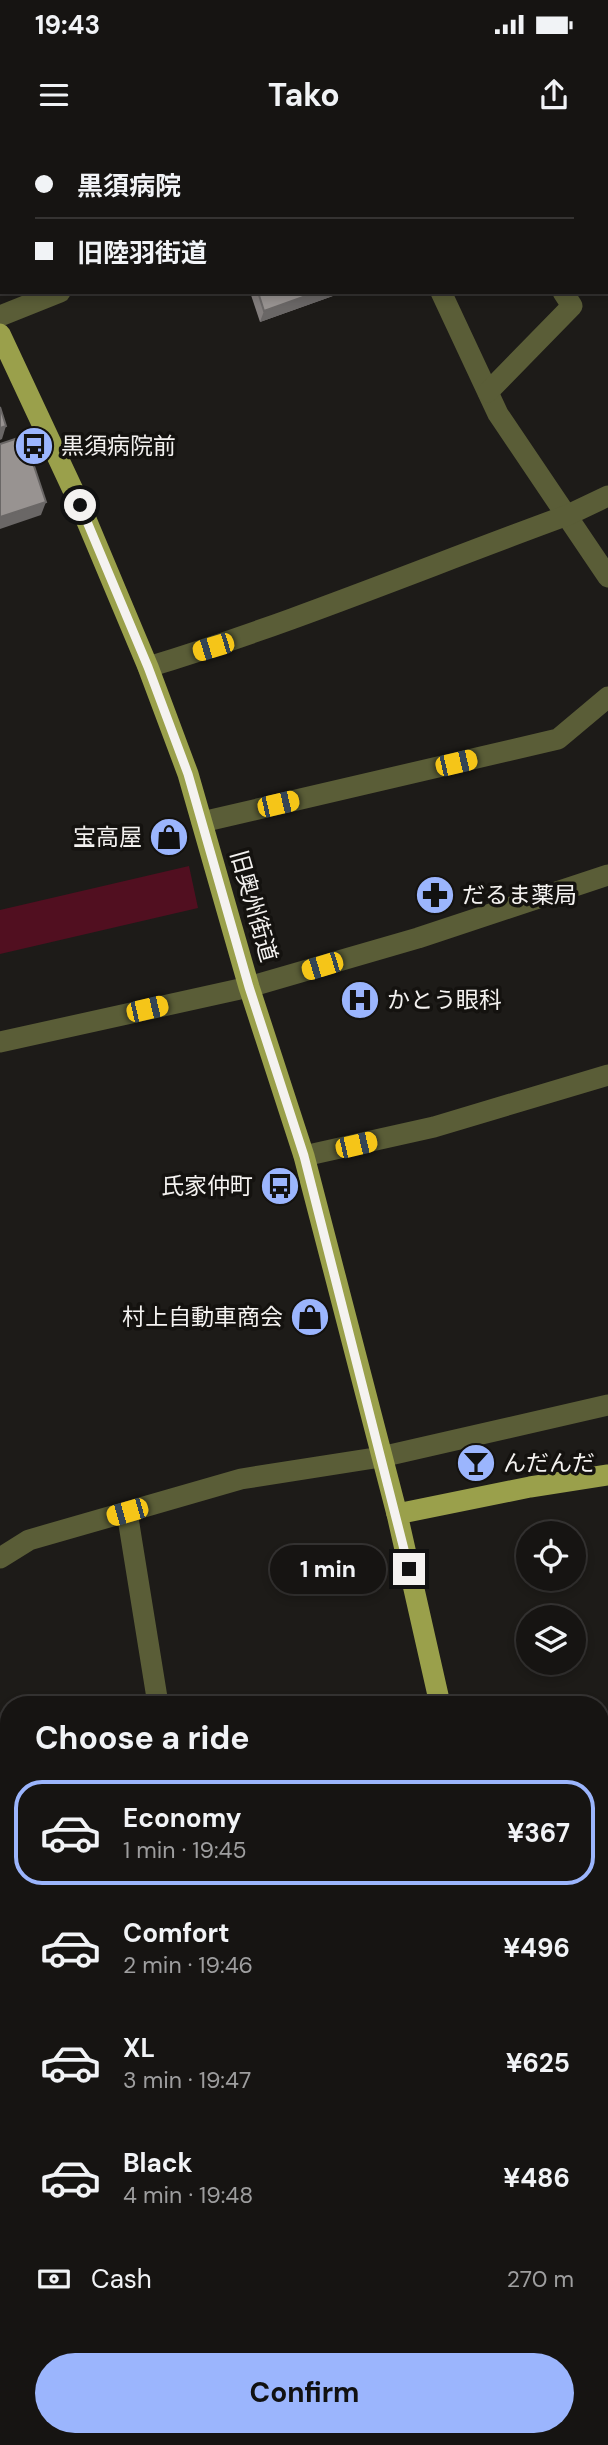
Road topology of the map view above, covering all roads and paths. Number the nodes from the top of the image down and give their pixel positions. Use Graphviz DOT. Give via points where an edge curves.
graph roads {
  1 [pos="55,294"];
  2 [pos="442,294"];
  3 [pos="564,294"];
  4 [pos="0,316"];
  5 [pos="0,334"];
  6 [pos="488,392"];
  7 [pos="608,496"];
  8 [pos="568,515"];
  9 [pos="608,577"];
  10 [pos="148,667"];
  11 [pos="608,697"];
  12 [pos="202,822"];
  13 [pos="608,875"];
  14 [pos="249,987"];
  15 [pos="0,1042"];
  16 [pos="608,1075"];
  17 [pos="304,1156"];
  18 [pos="608,1405"];
  19 [pos="381,1457"];
  20 [pos="608,1475"];
  21 [pos="127,1512"];
  22 [pos="397,1514"];
  23 [pos="0,1558"];
  24 [pos="157,1696"];
  25 [pos="438,1696"];
  1 -- 4 [label="street"];
  2 -- 6 [label="street"];
  3 -- 6 [label="street" via="572,306"];
  5 -- 10 [label="main road, 旧奥州街道" via="80,505"];
  6 -- 8 [label="street" via="498,414"];
  7 -- 8 [label="street"];
  8 -- 9 [label="street"];
  8 -- 10 [label="street" via="303,612 257,634"];
  10 -- 12 [label="main road, 旧奥州街道"];
  11 -- 12 [label="street" via="558,739"];
  12 -- 14 [label="main road, 旧奥州街道"];
  13 -- 14 [label="street" via="418,938"];
  14 -- 15 [label="street"];
  14 -- 17 [label="main road, 旧奥州街道"];
  16 -- 17 [label="street" via="434,1127"];
  17 -- 19 [label="main road, 旧奥州街道"];
  18 -- 19 [label="street"];
  19 -- 21 [label="street" via="241,1479"];
  19 -- 22 [label="main road, 旧奥州街道"];
  20 -- 22 [label="main road"];
  21 -- 23 [label="street" via="29,1539"];
  21 -- 24 [label="street"];
  22 -- 25 [label="main road, 旧奥州街道"];
}
